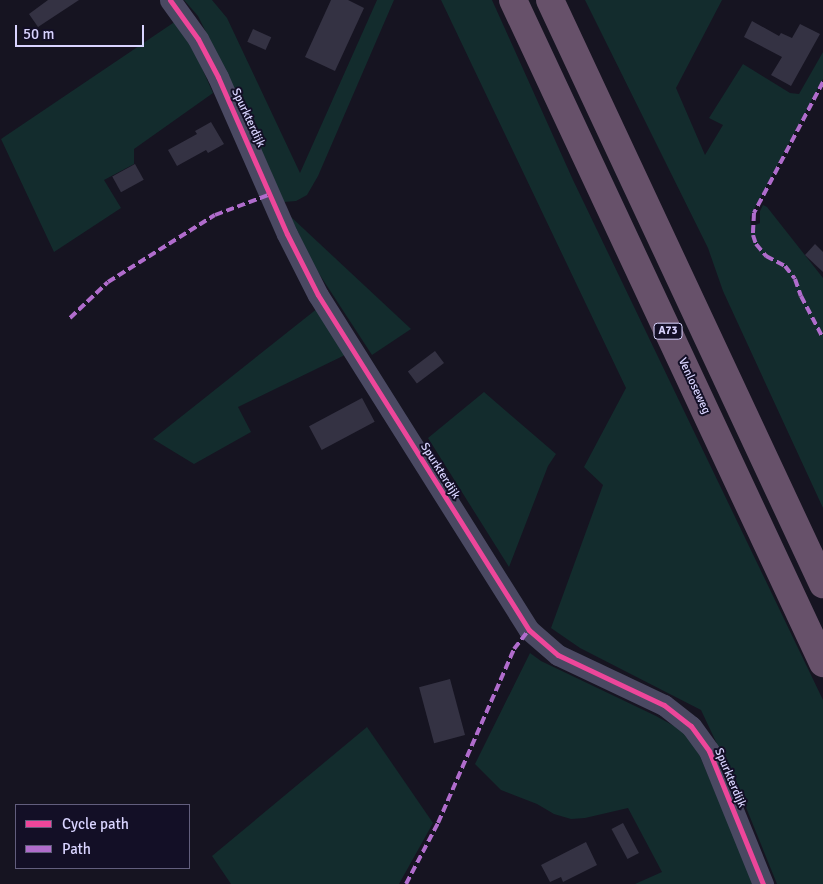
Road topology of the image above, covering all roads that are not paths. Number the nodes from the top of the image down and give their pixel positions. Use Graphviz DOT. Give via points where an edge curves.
graph roads {
  1 [pos="170,0"];
  2 [pos="513,0"];
  3 [pos="550,0"];
  4 [pos="823,584"];
  5 [pos="823,663"];
  6 [pos="763,884"];
  1 -- 6 [label="street, Spurkterdijk" via="198,39 218,77 318,295 528,630 558,654 664,705 691,726 709,751"];
  2 -- 5 [label="highway, Venloseweg / A73"];
  3 -- 4 [label="highway, A73"];
}
